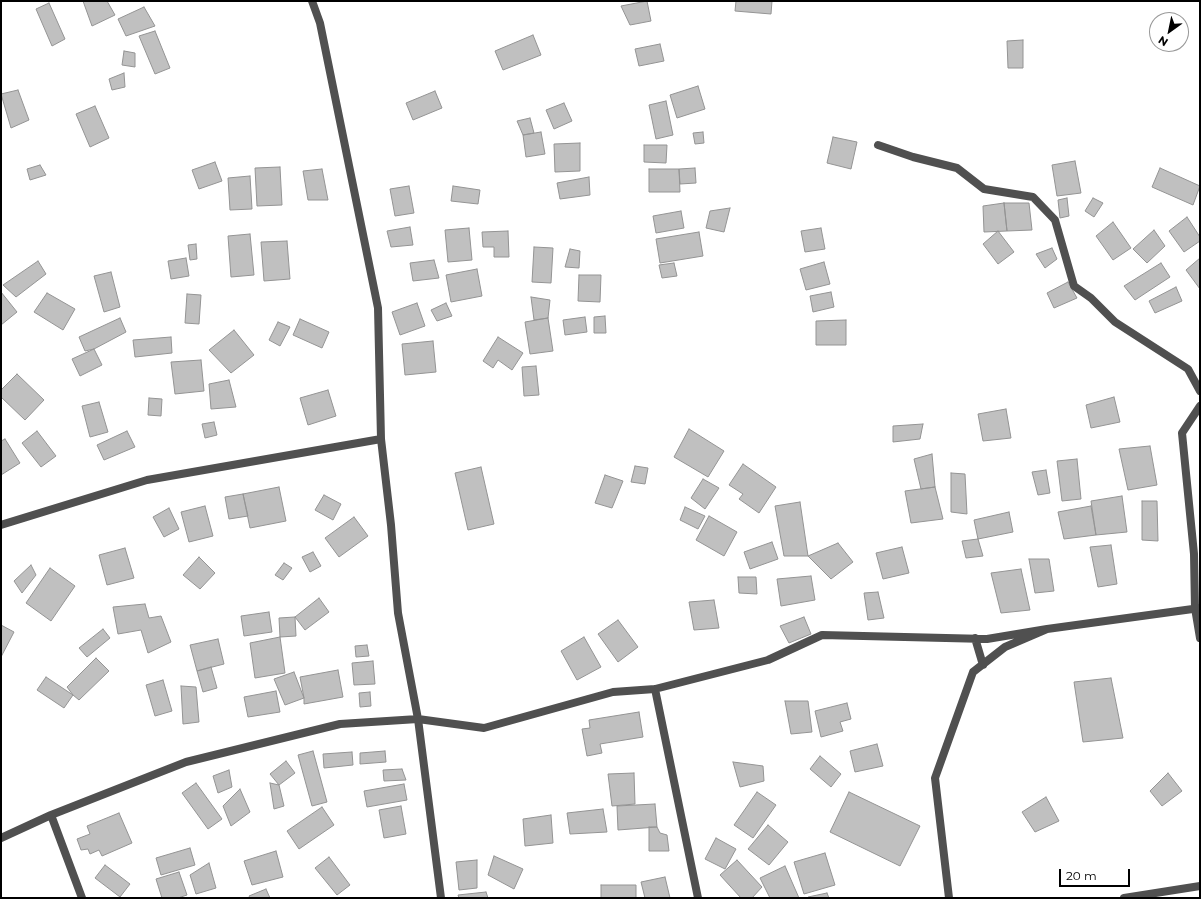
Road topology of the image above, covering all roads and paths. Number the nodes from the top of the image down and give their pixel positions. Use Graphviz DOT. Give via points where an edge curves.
graph roads {
  1 [pos="312,1"];
  2 [pos="878,145"];
  3 [pos="1200,391"];
  4 [pos="1200,406"];
  5 [pos="381,439"];
  6 [pos="1,525"];
  7 [pos="1198,608"];
  8 [pos="1047,629"];
  9 [pos="975,638"];
  10 [pos="1200,638"];
  11 [pos="984,665"];
  12 [pos="655,689"];
  13 [pos="418,720"];
  14 [pos="51,815"];
  15 [pos="1,838"];
  16 [pos="1200,886"];
  17 [pos="82,898"];
  18 [pos="442,898"];
  19 [pos="698,898"];
  20 [pos="949,898"];
  21 [pos="1124,898"];
  1 -- 5 [label="street" via="320,23 378,308"];
  2 -- 3 [label="street" via="958,168 984,189 1033,197 1055,220 1074,286 1091,298 1115,322 1188,369"];
  4 -- 7 [label="street" via="1182,433"];
  5 -- 6 [label="street" via="147,480"];
  5 -- 13 [label="street" via="398,613"];
  7 -- 8 [label="street"];
  7 -- 10 [label="street"];
  8 -- 9 [label="street" via="987,639"];
  8 -- 11 [label="street" via="1005,647"];
  9 -- 11 [label="street"];
  9 -- 12 [label="street" via="822,635 768,660"];
  11 -- 20 [label="street" via="973,672 935,778"];
  12 -- 13 [label="street" via="613,692 484,728"];
  12 -- 19 [label="street"];
  13 -- 14 [label="street" via="340,724 186,762"];
  13 -- 18 [label="street"];
  14 -- 15 [label="street"];
  14 -- 17 [label="street"];
  16 -- 21 [label="street"];
}
